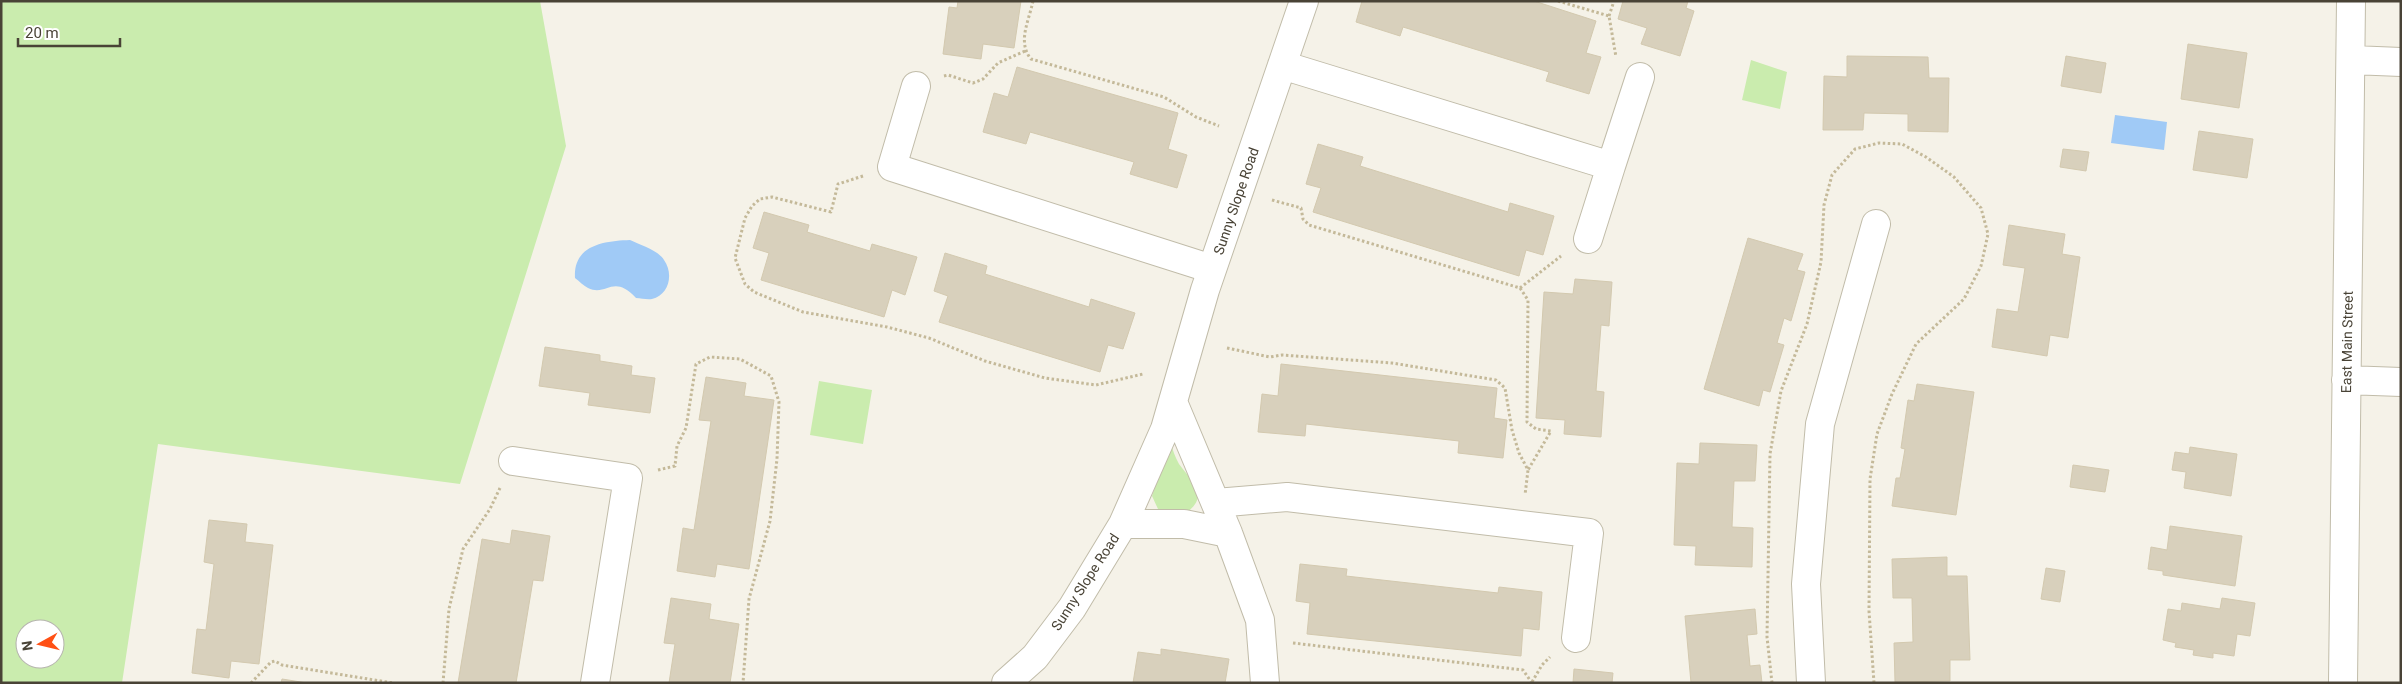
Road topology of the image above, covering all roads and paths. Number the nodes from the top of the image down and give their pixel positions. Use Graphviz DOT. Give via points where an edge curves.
graph roads {
  1 [pos="1033,1"];
  2 [pos="1304,1"];
  3 [pos="1558,1"];
  4 [pos="1614,1"];
  5 [pos="2351,1"];
  6 [pos="1609,16"];
  7 [pos="1025,51"];
  8 [pos="2352,60"];
  9 [pos="2401,62"];
  10 [pos="1282,65"];
  11 [pos="1640,77"];
  12 [pos="916,86"];
  13 [pos="1218,126"];
  14 [pos="1612,166"];
  15 [pos="892,167"];
  16 [pos="1272,200"];
  17 [pos="1876,224"];
  18 [pos="1579,249"];
  19 [pos="1212,269"];
  20 [pos="1520,288"];
  21 [pos="1227,348"];
  22 [pos="1143,374"];
  23 [pos="2346,380"];
  24 [pos="2401,382"];
  25 [pos="1173,402"];
  26 [pos="513,461"];
  27 [pos="1528,470"];
  28 [pos="628,478"];
  29 [pos="1216,504"];
  30 [pos="1123,524"];
  31 [pos="1522,525"];
  32 [pos="1228,533"];
  33 [pos="1576,638"];
  34 [pos="1289,643"];
  35 [pos="251,683"];
  36 [pos="393,683"];
  37 [pos="444,683"];
  38 [pos="595,683"];
  39 [pos="743,683"];
  40 [pos="1006,683"];
  41 [pos="1265,683"];
  42 [pos="1532,683"];
  43 [pos="1811,683"];
  44 [pos="2343,683"];
  1 -- 7 [label="path" via="1024,39"];
  2 -- 10 [label="street, Sunny Slope Road"];
  3 -- 6 [label="path"];
  4 -- 6 [label="path"];
  5 -- 8 [label="street, East Main Street"];
  6 -- 11 [label="path" via="1616,56 1614,68"];
  7 -- 12 [label="path" via="998,63 983,79 973,83 948,75"];
  7 -- 13 [label="path" via="1032,59 1044,63 1164,97"];
  8 -- 9 [label="street"];
  8 -- 23 [label="street, East Main Street"];
  10 -- 14 [label="street"];
  10 -- 19 [label="street, Sunny Slope Road"];
  11 -- 14 [label="street"];
  12 -- 15 [label="street"];
  14 -- 18 [label="street"];
  15 -- 19 [label="street"];
  15 -- 22 [label="path" via="838,184 831,212 772,197 760,199 745,218 735,258 745,284 754,292 803,312 929,338 984,361 1045,378 1096,385"];
  16 -- 20 [label="path" via="1301,208 1303,219 1309,225"];
  17 -- 43 [label="street" via="1820,424 1806,584"];
  18 -- 20 [label="path" via="1562,256"];
  19 -- 25 [label="street, Sunny Slope Road"];
  20 -- 27 [label="path" via="1528,300 1526,422 1536,429 1551,431"];
  21 -- 27 [label="path" via="1270,357 1282,355 1392,363 1496,380 1505,388 1512,430"];
  23 -- 24 [label="street"];
  23 -- 44 [label="street, East Main Street"];
  25 -- 29 [label="street"];
  25 -- 30 [label="street, Sunny Slope Road" via="1165,429"];
  26 -- 28 [label="street"];
  26 -- 37 [label="path" via="490,509 463,548 449,609"];
  27 -- 31 [label="path"];
  28 -- 38 [label="street"];
  28 -- 39 [label="path" via="674,466 677,446 686,428 696,364 710,356 740,359 771,376 779,402 777,459 770,521 749,599"];
  29 -- 31 [label="street" via="1287,497"];
  29 -- 32 [label="street"];
  30 -- 32 [label="street, Sunny Slope Road" via="1184,524"];
  30 -- 40 [label="street, Sunny Slope Road" via="1072,608 1035,657"];
  31 -- 33 [label="street" via="1588,533"];
  32 -- 41 [label="street" via="1260,620"];
  34 -- 42 [label="path" via="1523,670"];
  35 -- 36 [label="path" via="270,662 275,661 282,665"];
}
